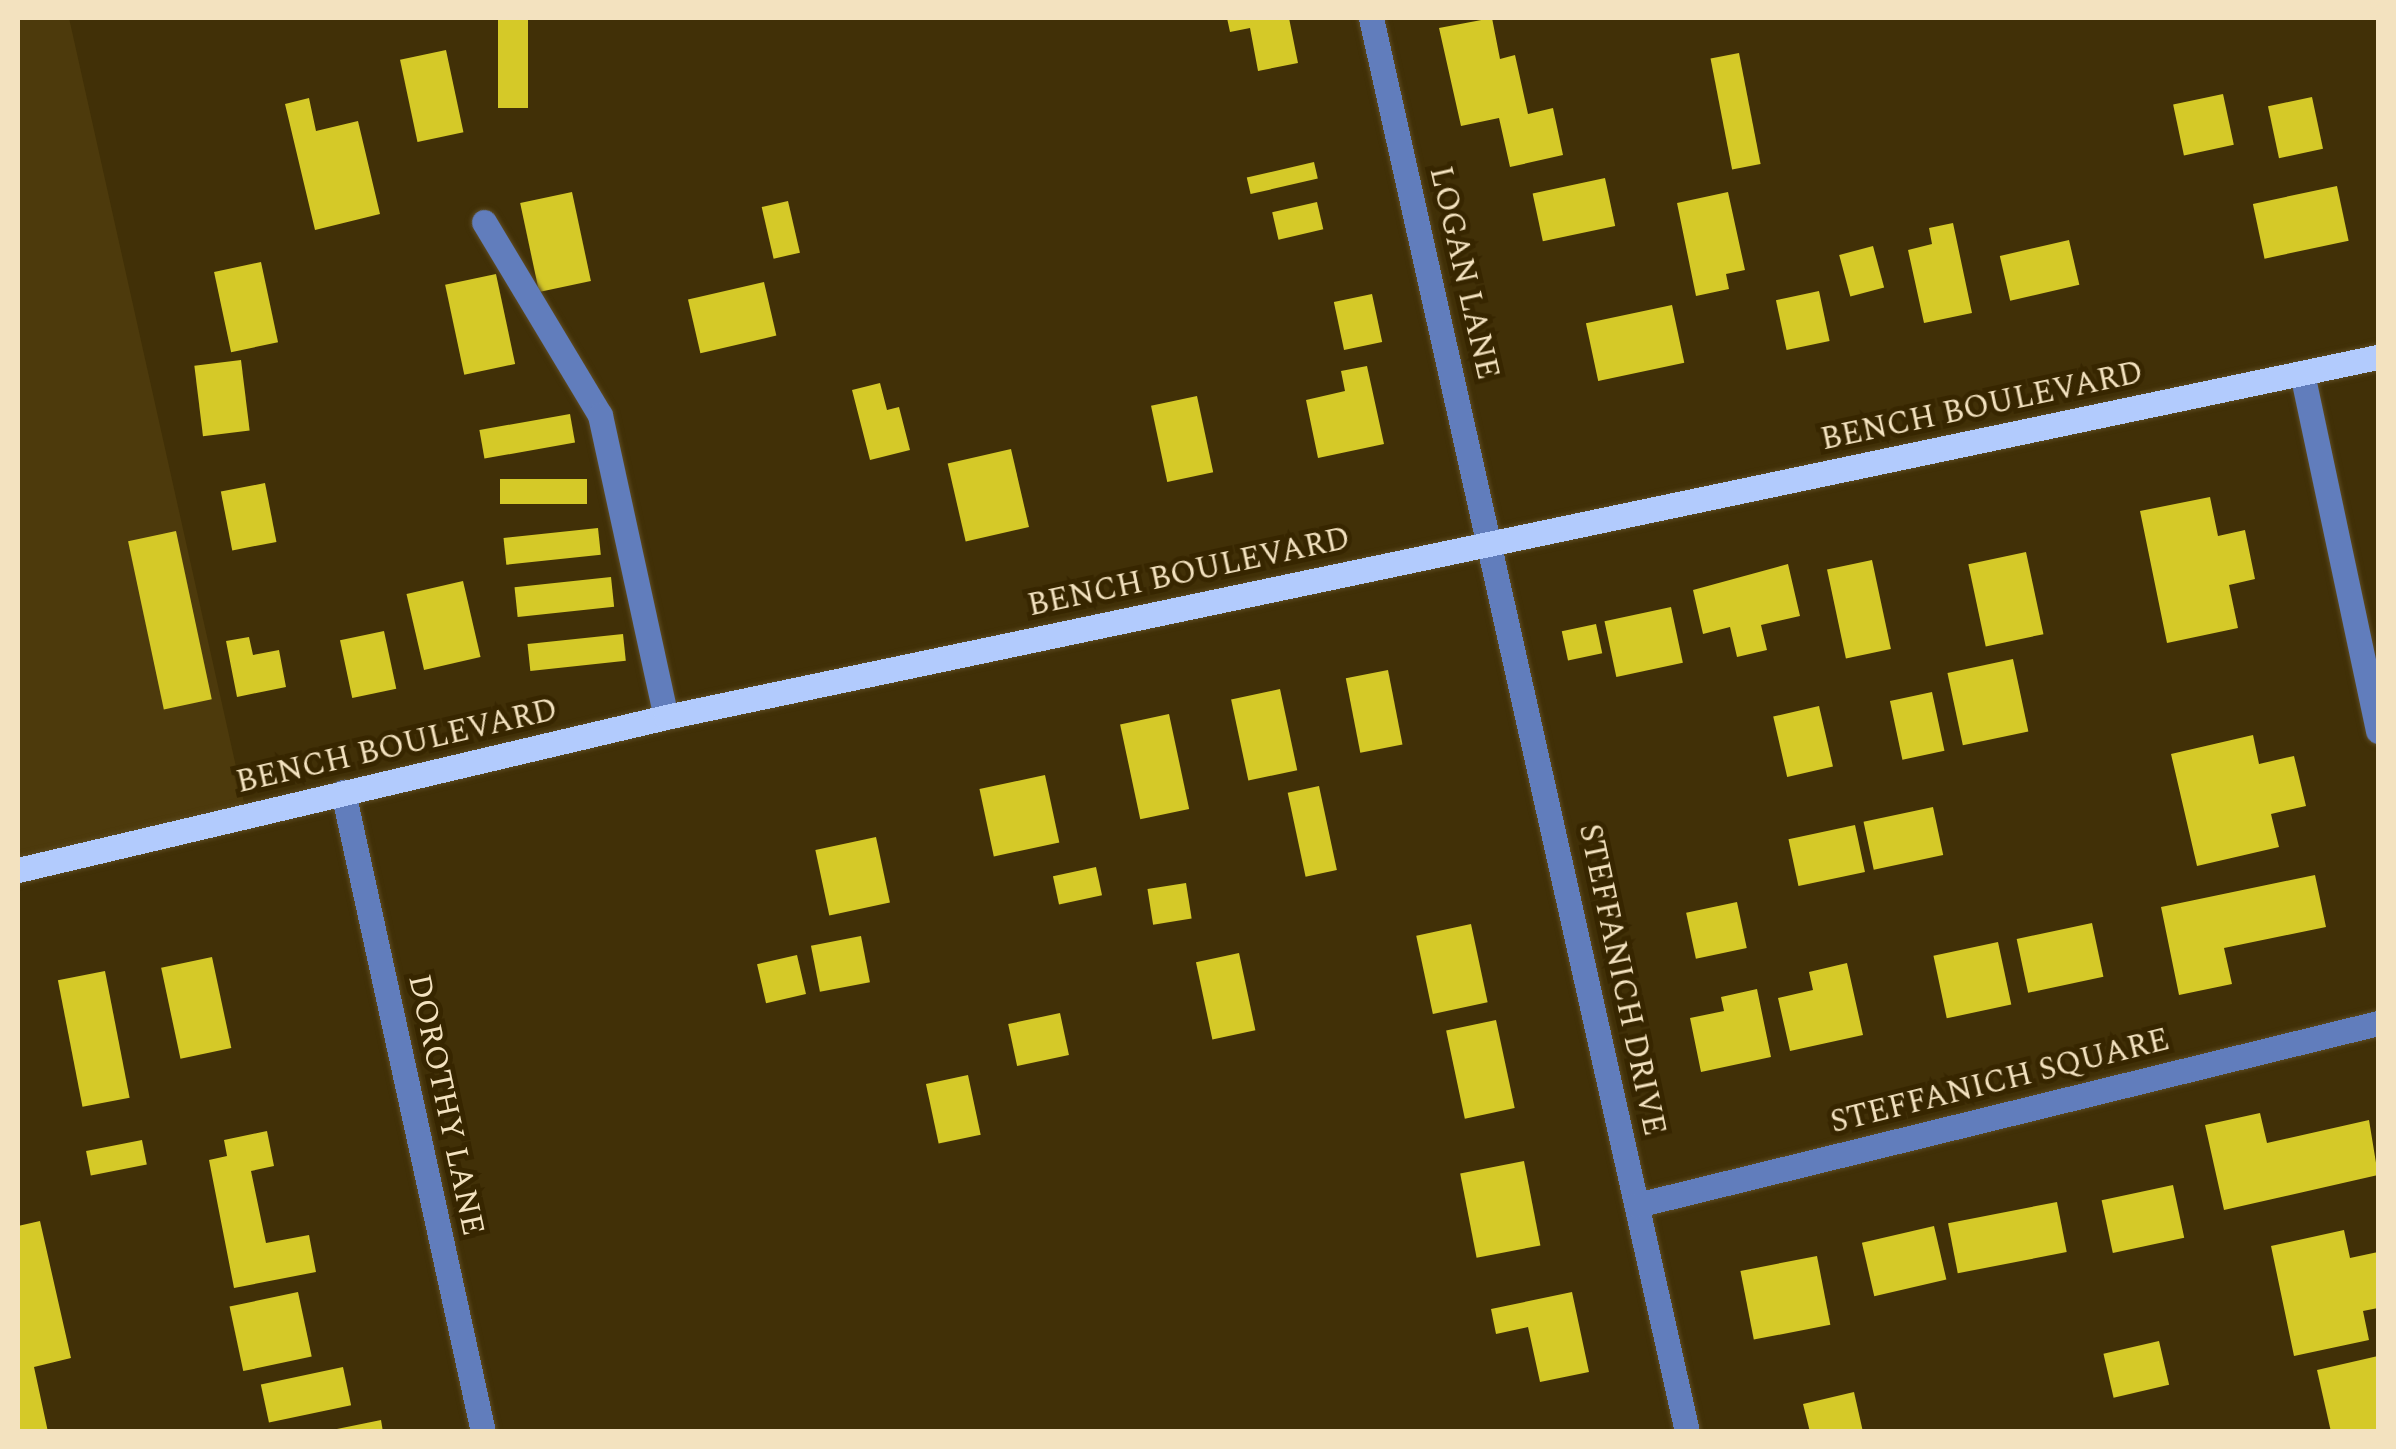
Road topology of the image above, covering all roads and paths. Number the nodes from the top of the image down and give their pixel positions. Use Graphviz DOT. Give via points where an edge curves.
graph roads {
  1 [pos="1371,18"];
  2 [pos="484,222"];
  3 [pos="2378,357"];
  4 [pos="2302,373"];
  5 [pos="1491,542"];
  6 [pos="2374,693"];
  7 [pos="666,718"];
  8 [pos="2378,732"];
  9 [pos="343,792"];
  10 [pos="18,870"];
  11 [pos="2378,1023"];
  12 [pos="1637,1205"];
  13 [pos="483,1432"];
  14 [pos="1687,1432"];
  1 -- 5 [label="street, LOGAN LANE"];
  2 -- 7 [label="street" via="600,415"];
  3 -- 4 [label="main road, BENCH BOULEVARD"];
  4 -- 5 [label="main road, BENCH BOULEVARD"];
  4 -- 6 [label="street"];
  5 -- 7 [label="main road, BENCH BOULEVARD"];
  5 -- 12 [label="street, STEFFANICH DRIVE"];
  6 -- 8 [label="street"];
  7 -- 9 [label="main road, BENCH BOULEVARD"];
  9 -- 10 [label="main road, BENCH BOULEVARD"];
  9 -- 13 [label="street, DOROTHY LANE"];
  11 -- 12 [label="street, STEFFANICH SQUARE"];
  12 -- 14 [label="street, STEFFANICH DRIVE"];
}
